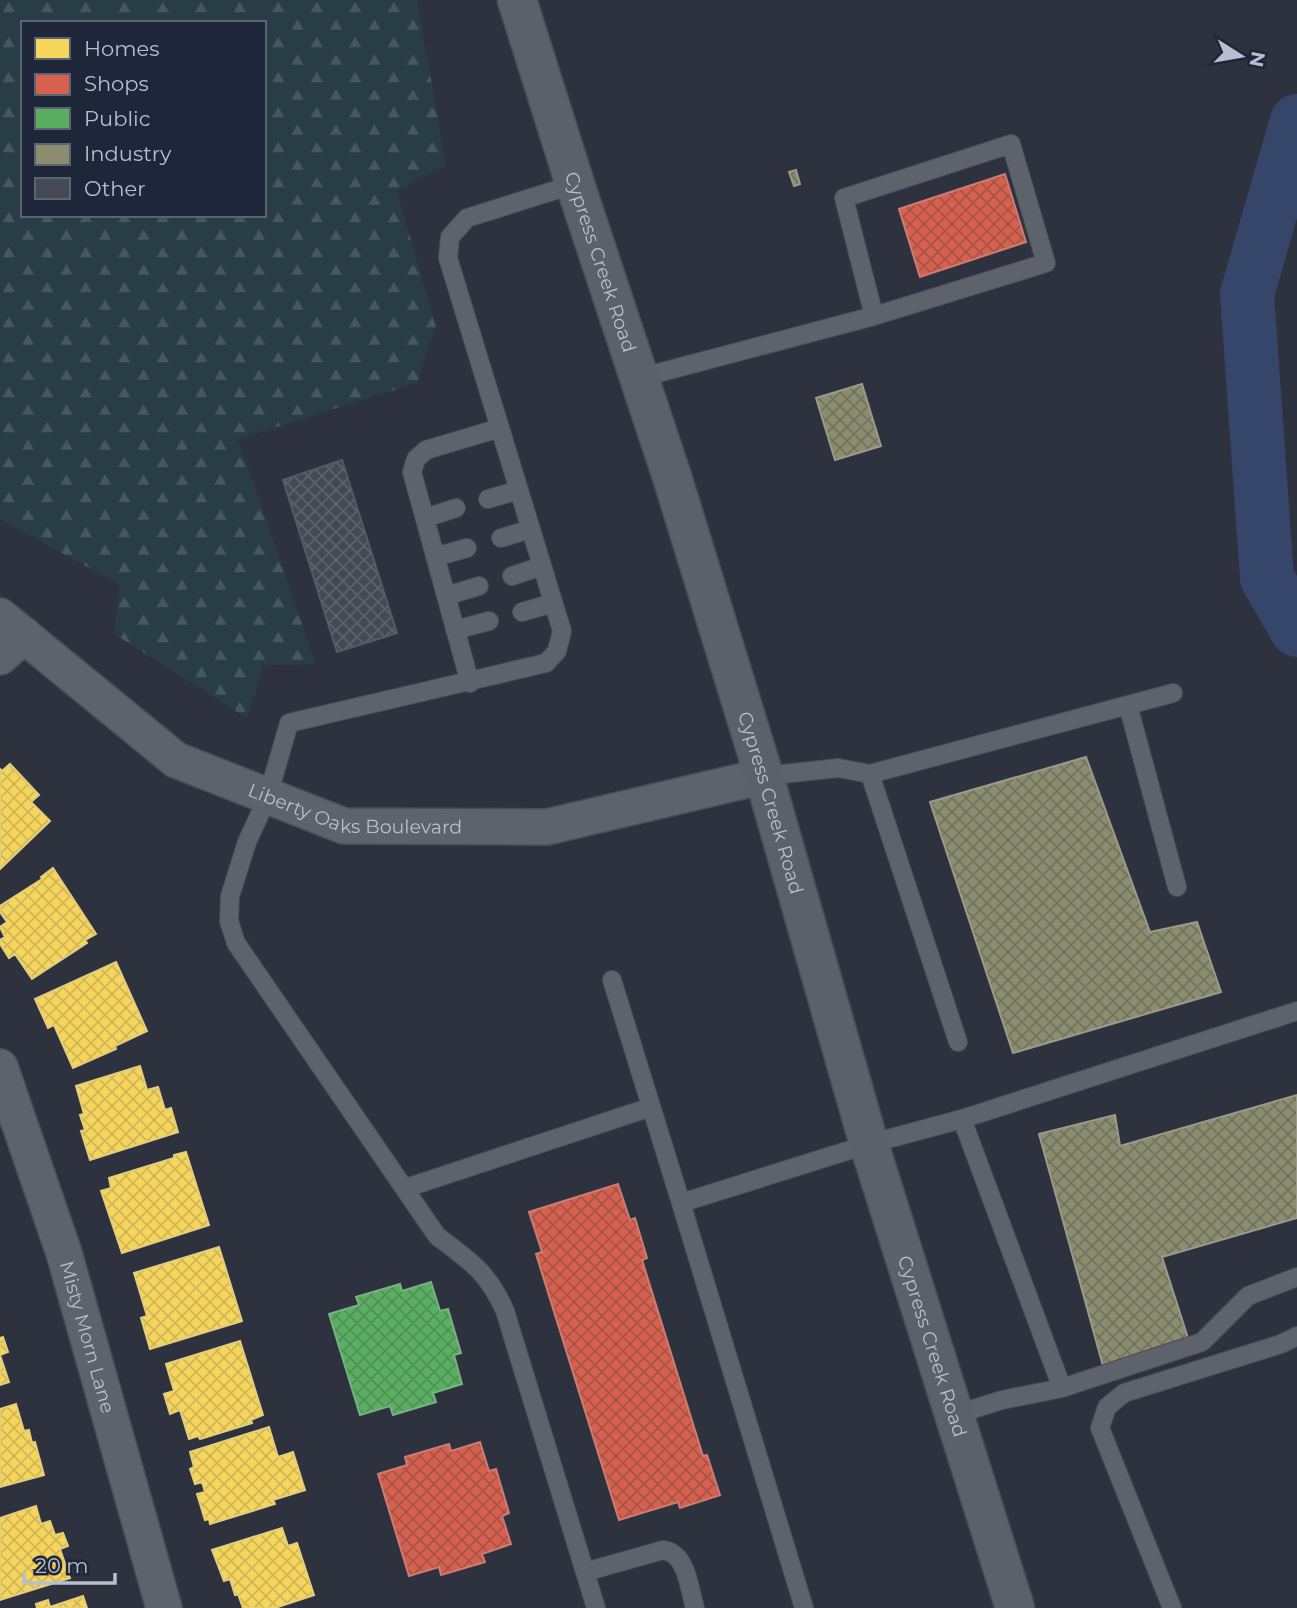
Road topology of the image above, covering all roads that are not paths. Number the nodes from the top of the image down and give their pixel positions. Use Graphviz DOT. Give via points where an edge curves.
graph roads {
  1 [pos="517,0"];
  2 [pos="575,184"];
  3 [pos="874,316"];
  4 [pos="639,378"];
  5 [pos="500,428"];
  6 [pos="519,490"];
  7 [pos="488,499"];
  8 [pos="456,508"];
  9 [pos="425,518"];
  10 [pos="531,528"];
  11 [pos="501,538"];
  12 [pos="467,548"];
  13 [pos="435,557"];
  14 [pos="542,566"];
  15 [pos="512,576"];
  16 [pos="479,586"];
  17 [pos="446,596"];
  18 [pos="554,603"];
  19 [pos="522,612"];
  20 [pos="489,621"];
  21 [pos="455,629"];
  22 [pos="8,636"];
  23 [pos="470,683"];
  24 [pos="1173,693"];
  25 [pos="1128,705"];
  26 [pos="870,774"];
  27 [pos="764,776"];
  28 [pos="268,796"];
  29 [pos="1177,887"];
  30 [pos="612,980"];
  31 [pos="1297,1011"];
  32 [pos="958,1042"];
  33 [pos="0,1067"];
  34 [pos="651,1107"];
  35 [pos="962,1119"];
  36 [pos="869,1144"];
  37 [pos="405,1188"];
  38 [pos="681,1203"];
  39 [pos="1297,1277"];
  40 [pos="1297,1336"];
  41 [pos="1117,1371"];
  42 [pos="1062,1388"];
  43 [pos="1124,1393"];
  44 [pos="954,1415"];
  45 [pos="585,1572"];
  46 [pos="164,1608"];
  47 [pos="596,1608"];
  48 [pos="695,1608"];
  49 [pos="804,1608"];
  50 [pos="1016,1608"];
  51 [pos="1172,1608"];
  1 -- 2 [label="main road, Cypress Creek Road"];
  2 -- 4 [label="main road, Cypress Creek Road"];
  2 -- 5 [label="lane" via="467,218 450,237 447,258"];
  3 -- 3 [label="lane" via="1046,264 1011,144 844,198"];
  3 -- 4 [label="lane"];
  4 -- 27 [label="main road, Cypress Creek Road"];
  5 -- 6 [label="lane"];
  5 -- 9 [label="lane" via="426,450 416,459 412,472"];
  6 -- 7 [label="lane"];
  6 -- 10 [label="lane"];
  8 -- 9 [label="lane"];
  9 -- 13 [label="lane"];
  10 -- 11 [label="lane"];
  10 -- 14 [label="lane"];
  12 -- 13 [label="lane"];
  13 -- 17 [label="lane"];
  14 -- 15 [label="lane"];
  14 -- 18 [label="lane"];
  16 -- 17 [label="lane"];
  17 -- 21 [label="lane"];
  18 -- 19 [label="lane"];
  18 -- 23 [label="lane" via="562,631 557,651 546,663"];
  20 -- 21 [label="lane"];
  21 -- 23 [label="lane"];
  22 -- 28 [label="street, Liberty Oaks Boulevard" via="176,760"];
  23 -- 28 [label="lane" via="289,723"];
  24 -- 25 [label="lane"];
  25 -- 26 [label="lane"];
  25 -- 29 [label="lane"];
  26 -- 27 [label="lane" via="838,768"];
  26 -- 32 [label="lane"];
  27 -- 28 [label="street, Liberty Oaks Boulevard" via="547,827 344,825"];
  27 -- 36 [label="main road, Cypress Creek Road"];
  28 -- 37 [label="lane" via="230,897 229,921 236,943"];
  30 -- 34 [label="lane"];
  31 -- 35 [label="lane"];
  33 -- 46 [label="street, Misty Morn Lane" via="64,1253"];
  34 -- 37 [label="lane"];
  34 -- 38 [label="lane"];
  35 -- 36 [label="lane"];
  35 -- 42 [label="lane"];
  36 -- 38 [label="lane"];
  36 -- 44 [label="main road, Cypress Creek Road"];
  37 -- 45 [label="lane" via="438,1236 495,1287"];
  38 -- 49 [label="lane"];
  39 -- 41 [label="lane" via="1248,1296 1202,1342"];
  40 -- 43 [label="lane"];
  41 -- 42 [label="lane"];
  41 -- 43 [label="lane"];
  42 -- 44 [label="lane"];
  43 -- 51 [label="lane" via="1107,1407 1100,1428"];
  44 -- 50 [label="main road, Cypress Creek Road"];
  45 -- 47 [label="lane"];
  45 -- 48 [label="lane" via="670,1551 681,1559"];
}
